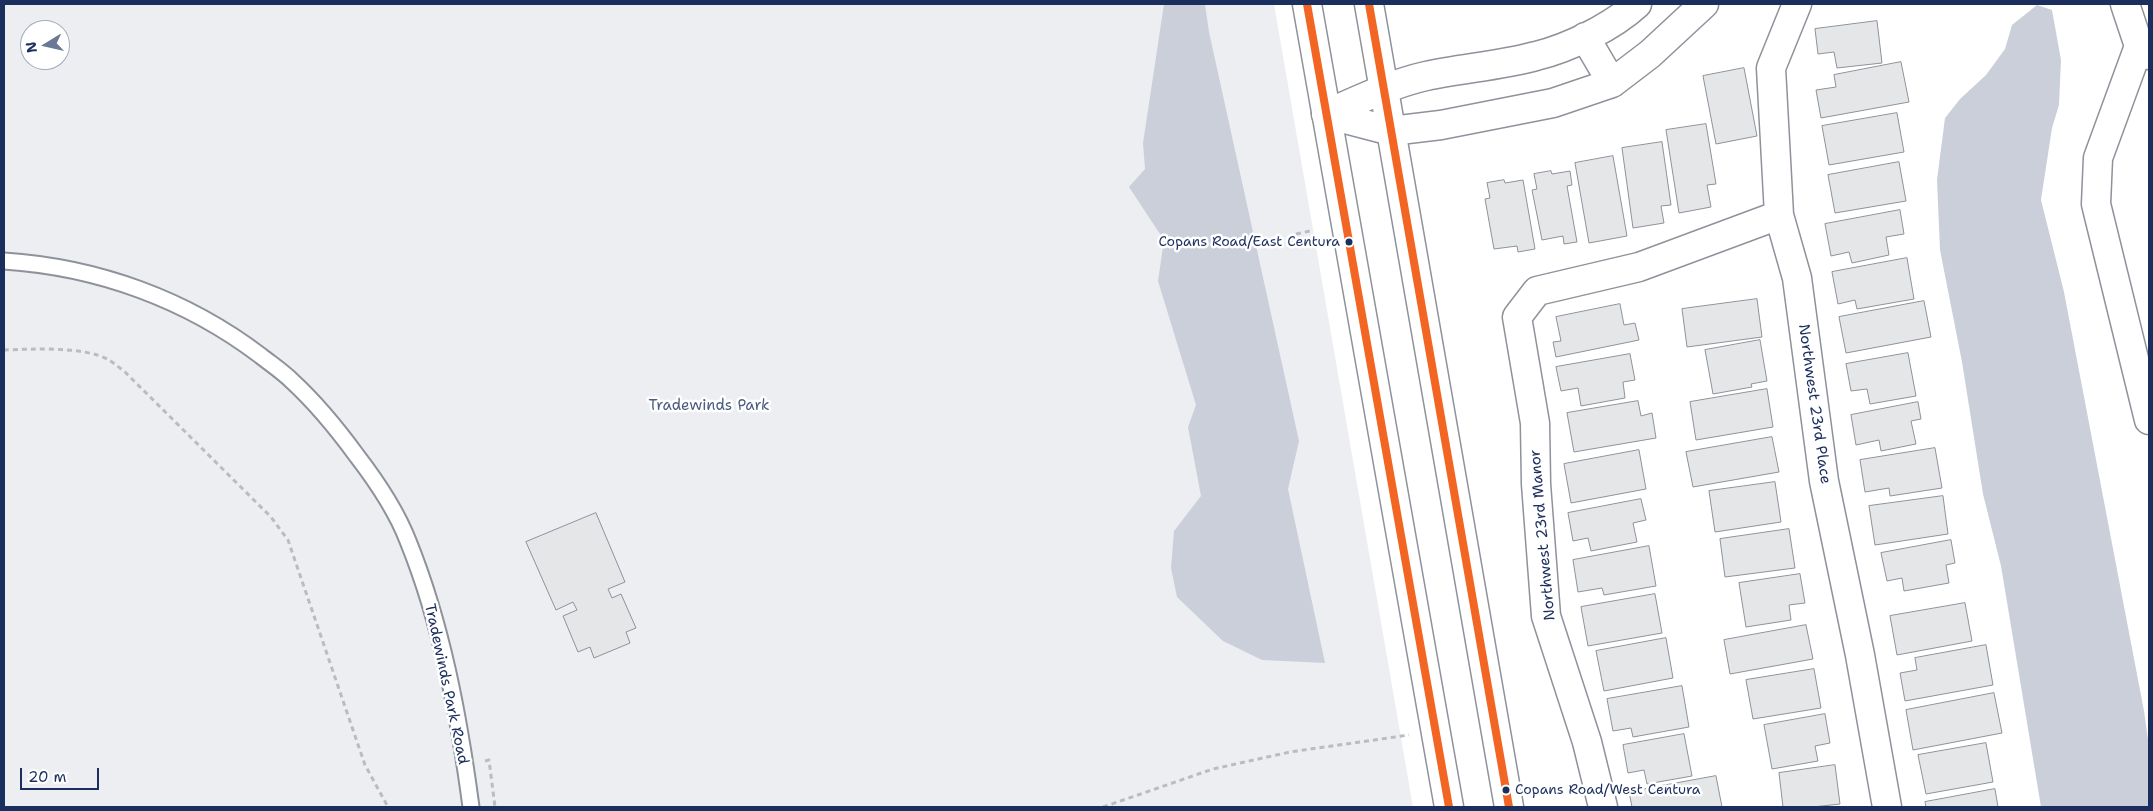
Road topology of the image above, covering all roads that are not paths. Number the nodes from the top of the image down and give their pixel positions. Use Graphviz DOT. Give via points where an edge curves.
graph roads {
  1 [pos="1307,4"];
  2 [pos="1368,4"];
  3 [pos="1636,4"];
  4 [pos="1704,4"];
  5 [pos="1797,4"];
  6 [pos="2125,4"];
  7 [pos="1585,38"];
  8 [pos="2144,51"];
  9 [pos="1612,83"];
  10 [pos="1383,89"];
  11 [pos="1326,114"];
  12 [pos="1391,131"];
  13 [pos="1780,215"];
  14 [pos="4,261"];
  15 [pos="2143,371"];
  16 [pos="2149,420"];
  17 [pos="471,807"];
  18 [pos="1449,807"];
  19 [pos="1509,807"];
  20 [pos="1603,807"];
  21 [pos="1887,807"];
  1 -- 11 [label="street"];
  2 -- 10 [label="street"];
  3 -- 7 [label="street" via="1625,15"];
  4 -- 9 [label="street" via="1650,54"];
  5 -- 13 [label="street, Northwest 23rd Place" via="1771,68"];
  6 -- 8 [label="street"];
  7 -- 9 [label="street"];
  7 -- 10 [label="street" via="1536,56 1425,76"];
  8 -- 15 [label="street" via="2098,158 2096,204"];
  9 -- 12 [label="street" via="1553,103 1441,125"];
  10 -- 11 [label="street"];
  10 -- 12 [label="street"];
  11 -- 12 [label="street"];
  11 -- 18 [label="street"];
  12 -- 19 [label="street"];
  13 -- 20 [label="street, Northwest 23rd Manor" via="1639,267 1537,291 1517,317 1534,422 1546,616 1587,742"];
  13 -- 21 [label="street, Northwest 23rd Place" via="1797,278 1824,481"];
  14 -- 17 [label="lane, Tradewinds Park Road" via="39,263 102,276 172,302 234,336 292,380 343,436 384,491 408,540 436,623 457,717"];
  15 -- 16 [label="street"];
}
